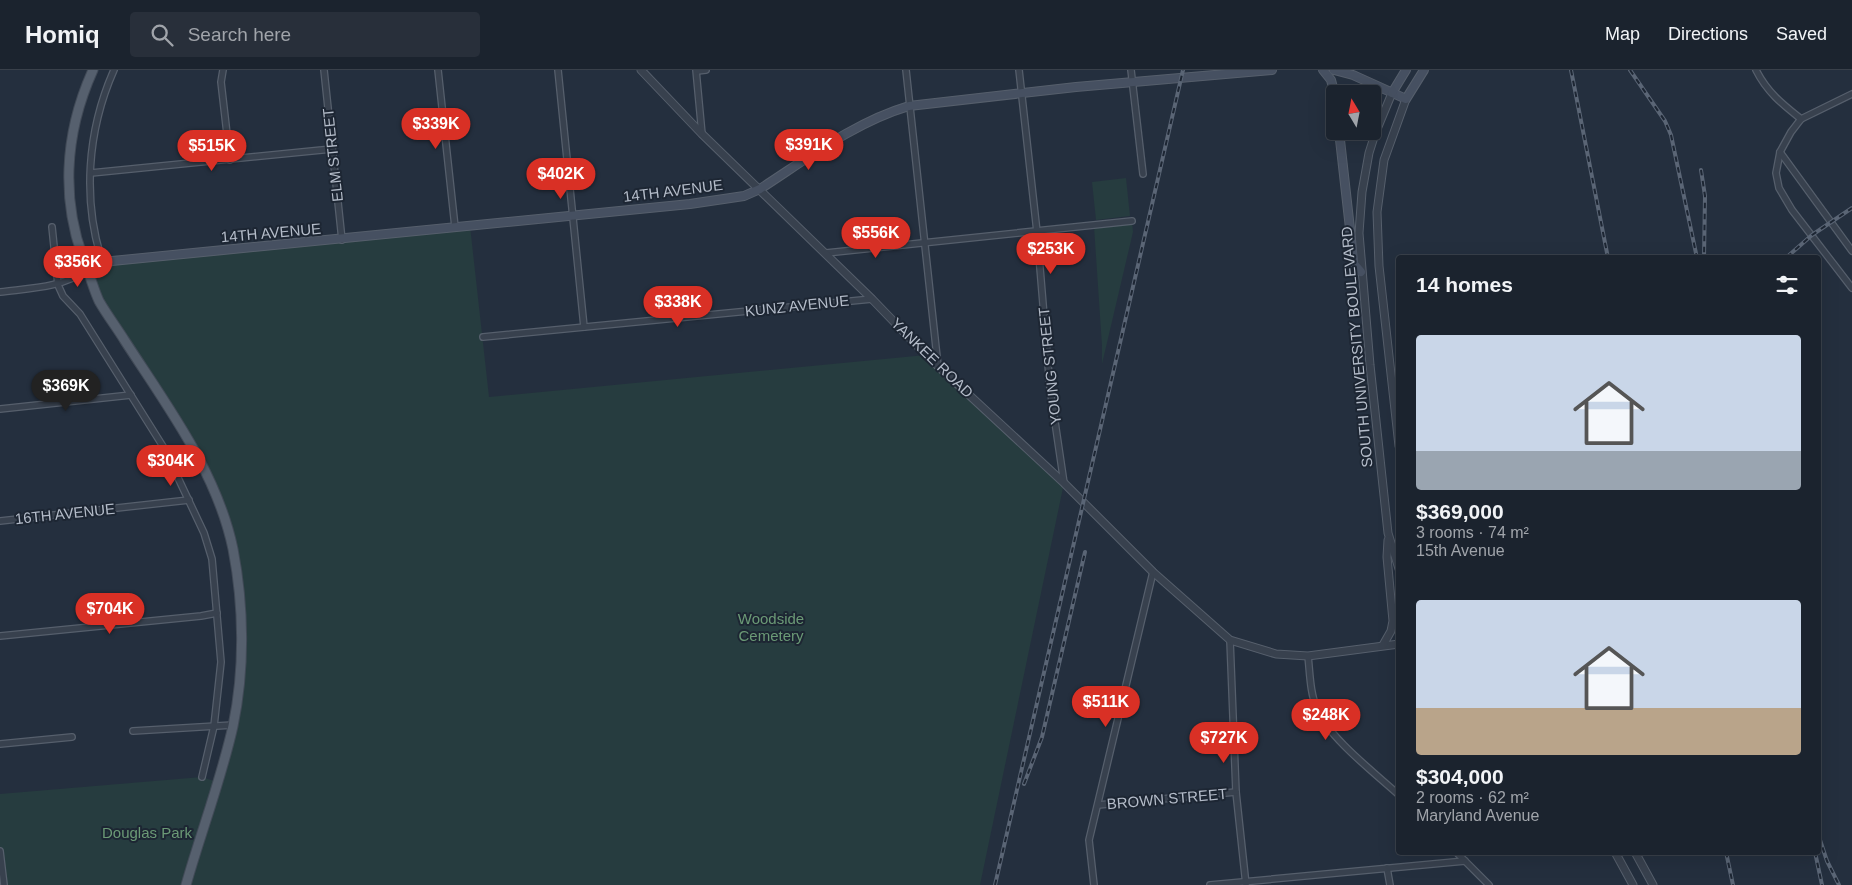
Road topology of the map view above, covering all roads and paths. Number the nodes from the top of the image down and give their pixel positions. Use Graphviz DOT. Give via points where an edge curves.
graph roads {
  1 [pos="93,70"];
  2 [pos="114,70"];
  3 [pos="223,70"];
  4 [pos="324,70"];
  5 [pos="438,70"];
  6 [pos="558,70"];
  7 [pos="641,70"];
  8 [pos="706,70"];
  9 [pos="906,70"];
  10 [pos="1019,70"];
  11 [pos="1131,70"];
  12 [pos="1272,70"];
  13 [pos="1323,70"];
  14 [pos="1334,70"];
  15 [pos="1406,70"];
  16 [pos="1424,70"];
  17 [pos="1756,70"];
  18 [pos="696,71"];
  19 [pos="1132,83"];
  20 [pos="1332,85"];
  21 [pos="1021,93"];
  22 [pos="1392,93"];
  23 [pos="1852,94"];
  24 [pos="1406,99"];
  25 [pos="909,106"];
  26 [pos="1801,119"];
  27 [pos="702,134"];
  28 [pos="1340,140"];
  29 [pos="332,149"];
  30 [pos="1780,152"];
  31 [pos="230,160"];
  32 [pos="90,172"];
  33 [pos="1143,174"];
  34 [pos="760,189"];
  35 [pos="573,216"];
  36 [pos="1132,221"];
  37 [pos="52,227"];
  38 [pos="455,227"];
  39 [pos="1037,232"];
  40 [pos="342,240"];
  41 [pos="925,243"];
  42 [pos="1852,251"];
  43 [pos="826,252"];
  44 [pos="103,264"];
  45 [pos="87,270"];
  46 [pos="1361,272"];
  47 [pos="58,285"];
  48 [pos="1852,288"];
  49 [pos="0,292"];
  50 [pos="872,299"];
  51 [pos="584,327"];
  52 [pos="483,337"];
  53 [pos="938,366"];
  54 [pos="131,395"];
  55 [pos="0,408"];
  56 [pos="1396,420"];
  57 [pos="1064,483"];
  58 [pos="189,500"];
  59 [pos="0,521"];
  60 [pos="1388,532"];
  61 [pos="1396,559"];
  62 [pos="1153,572"];
  63 [pos="217,613"];
  64 [pos="0,636"];
  65 [pos="1230,640"];
  66 [pos="1396,644"];
  67 [pos="1384,646"];
  68 [pos="1308,656"];
  69 [pos="233,725"];
  70 [pos="214,726"];
  71 [pos="133,731"];
  72 [pos="72,737"];
  73 [pos="0,744"];
  74 [pos="202,777"];
  75 [pos="1236,792"];
  76 [pos="1396,792"];
  77 [pos="1098,805"];
  78 [pos="0,851"];
  79 [pos="1459,855"];
  80 [pos="1617,855"];
  81 [pos="1637,855"];
  82 [pos="0,860"];
  83 [pos="1465,861"];
  84 [pos="1387,868"];
  85 [pos="1246,883"];
  86 [pos="4,885"];
  87 [pos="186,885"];
  88 [pos="1094,885"];
  89 [pos="1210,885"];
  90 [pos="1390,885"];
  91 [pos="1488,885"];
  92 [pos="1633,885"];
  93 [pos="1654,885"];
  1 -- 45 [label="main road" via="76,115 68,156 73,227"];
  2 -- 32 [label="street" via="99,114"];
  3 -- 31 [label="street" via="221,82"];
  4 -- 29 [label="street, ELM STREET"];
  5 -- 38 [label="street"];
  6 -- 35 [label="street"];
  7 -- 27 [label="street, YANKEE ROAD"];
  8 -- 18 [label="street"];
  9 -- 25 [label="street"];
  10 -- 21 [label="street, YOUNG STREET"];
  11 -- 19 [label="street"];
  12 -- 19 [label="main road, 14TH AVENUE"];
  13 -- 20 [label="main road"];
  14 -- 22 [label="main road"];
  15 -- 22 [label="main road, SOUTH UNIVERSITY BOULEVARD"];
  16 -- 24 [label="main road, SOUTH UNIVERSITY BOULEVARD"];
  17 -- 26 [label="street" via="1774,98"];
  18 -- 27 [label="street"];
  19 -- 21 [label="main road, 14TH AVENUE"];
  19 -- 33 [label="street"];
  21 -- 25 [label="main road, 14TH AVENUE"];
  21 -- 39 [label="street, YOUNG STREET"];
  22 -- 24 [label="main road"];
  22 -- 46 [label="street, SOUTH UNIVERSITY BOULEVARD" via="1375,134 1365,173 1359,226"];
  23 -- 26 [label="street"];
  24 -- 56 [label="street, SOUTH UNIVERSITY BOULEVARD" via="1384,160 1377,212 1378,266"];
  25 -- 34 [label="main road, 14TH AVENUE" via="860,126"];
  25 -- 41 [label="street"];
  26 -- 30 [label="street"];
  27 -- 34 [label="street, YANKEE ROAD"];
  28 -- 46 [label="main road" via="1354,264"];
  29 -- 31 [label="street"];
  29 -- 40 [label="street, ELM STREET"];
  30 -- 42 [label="street"];
  30 -- 48 [label="street" via="1776,173 1779,188"];
  31 -- 32 [label="street"];
  32 -- 44 [label="street" via="92,221"];
  34 -- 35 [label="main road, 14TH AVENUE" via="744,196 690,204"];
  34 -- 43 [label="street, YANKEE ROAD"];
  35 -- 38 [label="main road, 14TH AVENUE"];
  35 -- 51 [label="street"];
  36 -- 39 [label="street"];
  37 -- 47 [label="street"];
  38 -- 40 [label="main road, 14TH AVENUE"];
  39 -- 41 [label="street"];
  39 -- 57 [label="street, YOUNG STREET" via="1050,388"];
  40 -- 44 [label="main road, 14TH AVENUE"];
  41 -- 43 [label="street"];
  41 -- 53 [label="street"];
  43 -- 50 [label="street, YANKEE ROAD"];
  44 -- 45 [label="main road, 14TH AVENUE"];
  45 -- 47 [label="street, 14TH AVENUE"];
  45 -- 69 [label="main road" via="100,302 191,445 222,512 232,547 241,608 240,676"];
  46 -- 60 [label="street, SOUTH UNIVERSITY BOULEVARD"];
  47 -- 49 [label="street, 14TH AVENUE"];
  47 -- 54 [label="street"];
  50 -- 51 [label="street, KUNZ AVENUE"];
  50 -- 53 [label="street, YANKEE ROAD"];
  51 -- 52 [label="street, KUNZ AVENUE"];
  53 -- 57 [label="street, YANKEE ROAD"];
  54 -- 55 [label="street"];
  54 -- 58 [label="street" via="164,448"];
  57 -- 62 [label="street, YANKEE ROAD"];
  58 -- 59 [label="street, 16TH AVENUE"];
  58 -- 63 [label="street" via="212,559"];
  60 -- 61 [label="street, SOUTH UNIVERSITY BOULEVARD"];
  60 -- 67 [label="street" via="1393,621"];
  62 -- 65 [label="street, YANKEE ROAD"];
  62 -- 77 [label="street"];
  63 -- 64 [label="street"];
  63 -- 70 [label="street" via="221,662"];
  65 -- 68 [label="street" via="1276,654"];
  65 -- 75 [label="street"];
  66 -- 67 [label="street"];
  67 -- 68 [label="street"];
  68 -- 76 [label="street" via="1312,693 1327,728"];
  69 -- 70 [label="street"];
  69 -- 87 [label="main road"];
  70 -- 71 [label="street"];
  70 -- 74 [label="street"];
  72 -- 73 [label="street"];
  75 -- 77 [label="street, BROWN STREET"];
  75 -- 85 [label="street"];
  77 -- 88 [label="street" via="1089,840"];
  78 -- 82 [label="street"];
  79 -- 83 [label="street"];
  80 -- 92 [label="street"];
  81 -- 93 [label="street"];
  82 -- 86 [label="street"];
  83 -- 84 [label="street"];
  83 -- 91 [label="street"];
  84 -- 85 [label="street"];
  84 -- 90 [label="street"];
  85 -- 89 [label="street"];
}
